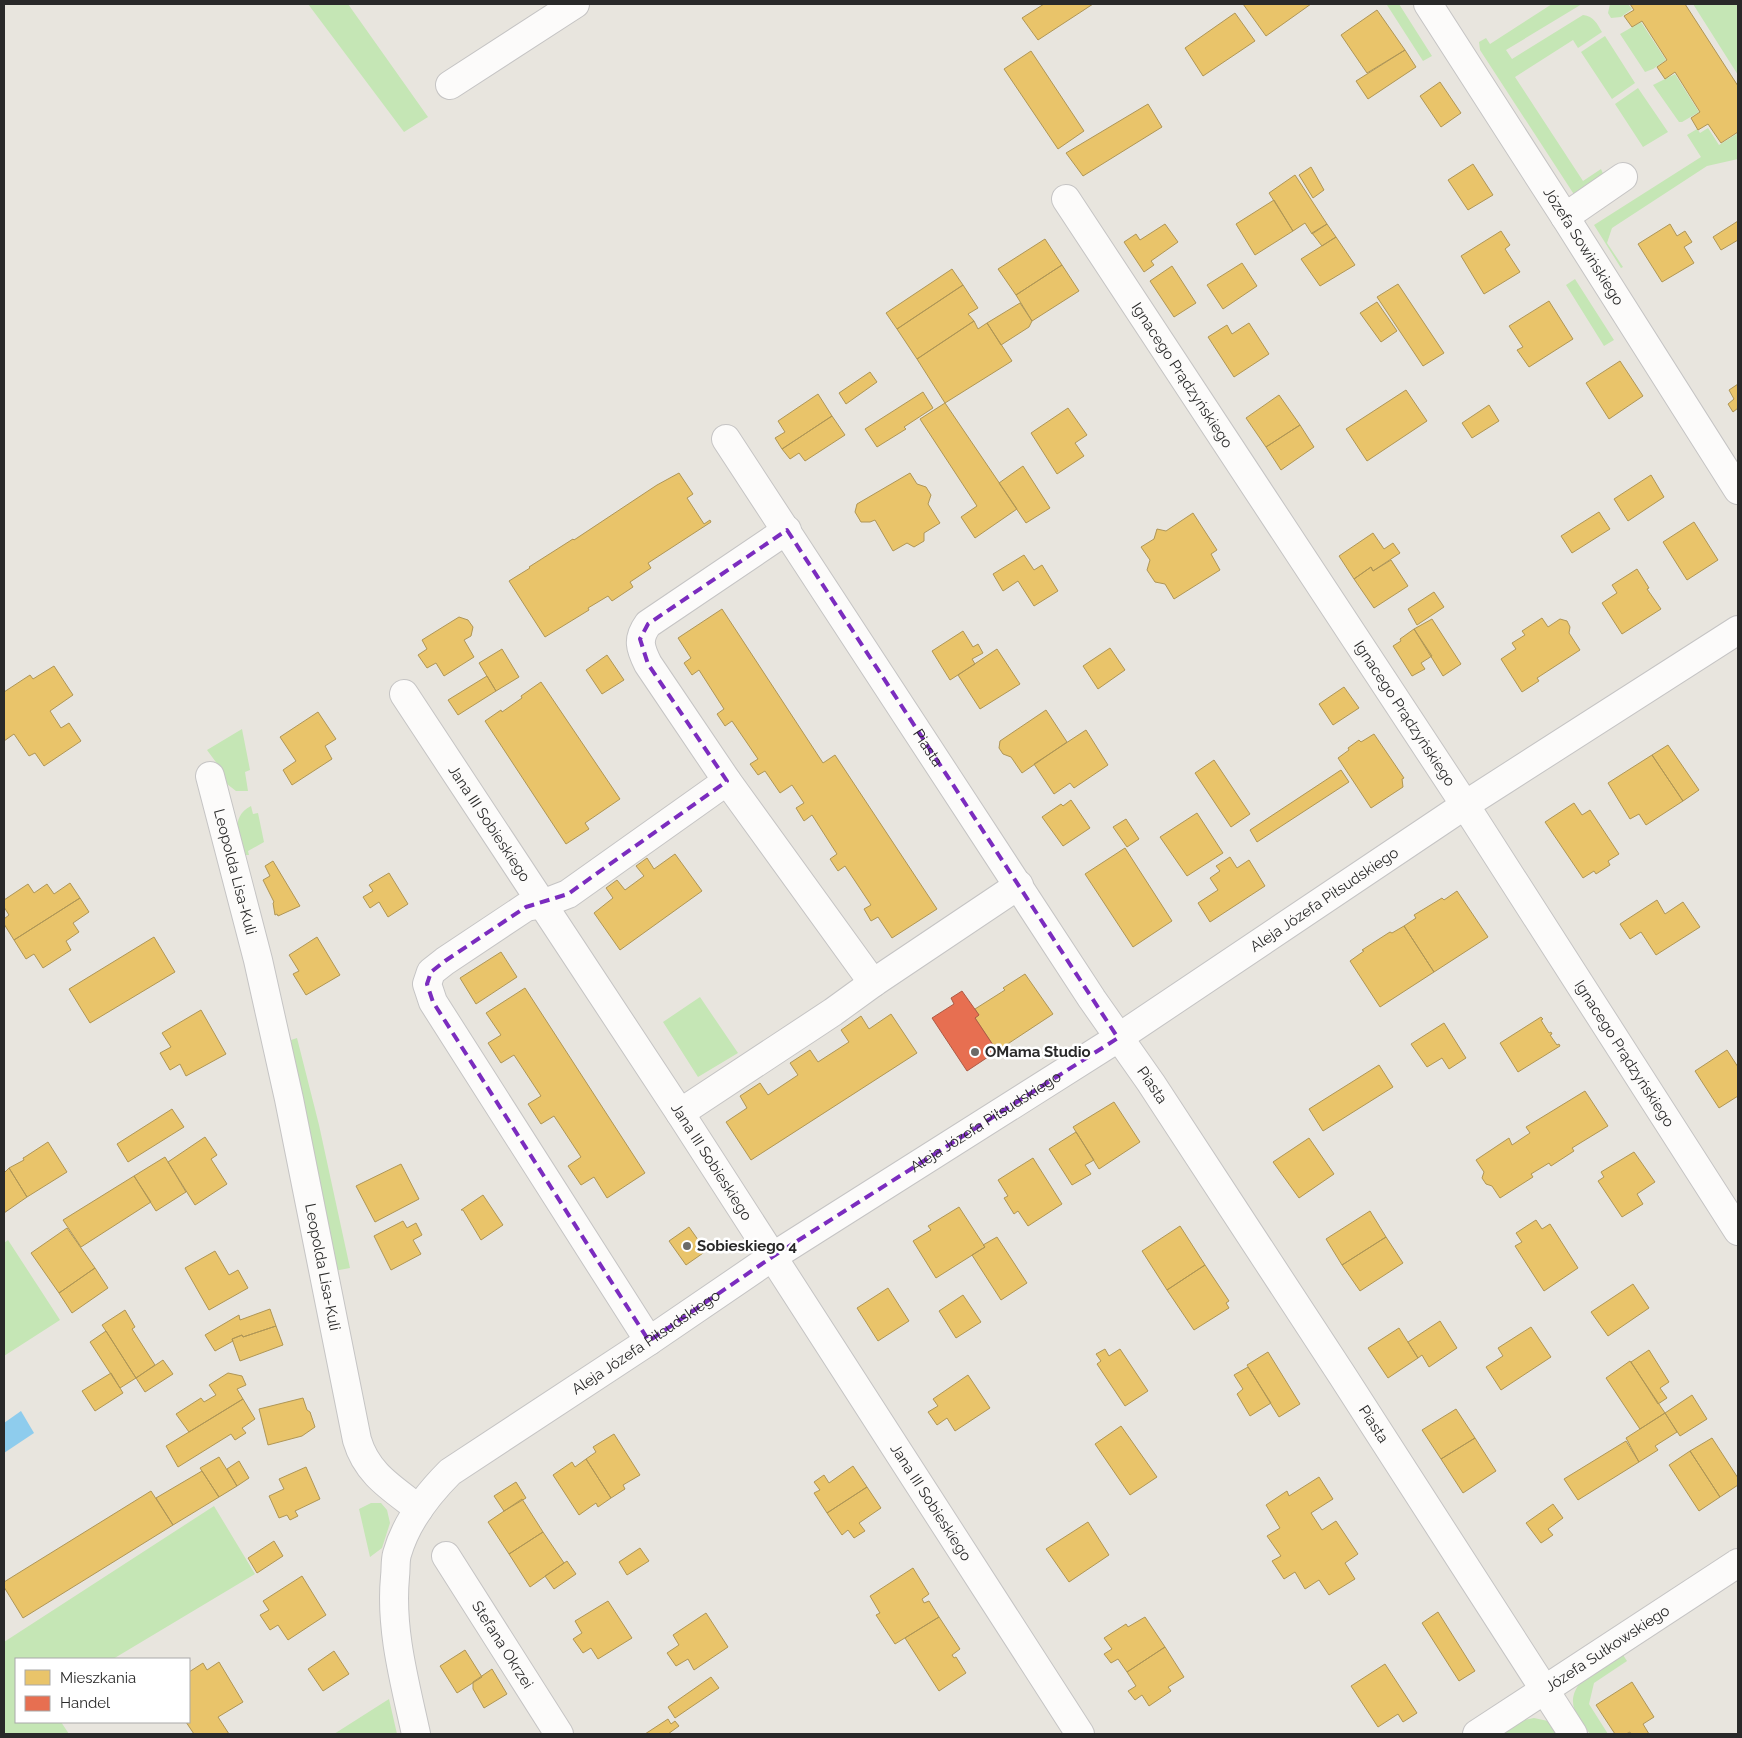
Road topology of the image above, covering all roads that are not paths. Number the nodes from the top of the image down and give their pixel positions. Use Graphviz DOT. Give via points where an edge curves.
graph roads {
  1 [pos="575,4"];
  2 [pos="1428,4"];
  3 [pos="450,85"];
  4 [pos="1623,177"];
  5 [pos="1066,199"];
  6 [pos="1566,217"];
  7 [pos="726,439"];
  8 [pos="1738,490"];
  9 [pos="786,530"];
  10 [pos="1738,630"];
  11 [pos="404,694"];
  12 [pos="210,776"];
  13 [pos="727,781"];
  14 [pos="1464,805"];
  15 [pos="1019,885"];
  16 [pos="542,904"];
  17 [pos="873,983"];
  18 [pos="1118,1038"];
  19 [pos="680,1113"];
  20 [pos="1738,1231"];
  21 [pos="772,1257"];
  22 [pos="648,1341"];
  23 [pos="419,1509"];
  24 [pos="446,1556"];
  25 [pos="1738,1563"];
  26 [pos="1544,1690"];
  27 [pos="416,1734"];
  28 [pos="558,1734"];
  29 [pos="1080,1734"];
  30 [pos="1477,1734"];
  31 [pos="1573,1734"];
  1 -- 3 [label="street"];
  2 -- 6 [label="street, Józefa Sowińskiego"];
  4 -- 6 [label="street"];
  5 -- 14 [label="street, Ignacego Prądzyńskiego"];
  6 -- 8 [label="street, Józefa Sowińskiego"];
  7 -- 9 [label="street, Piasta"];
  9 -- 13 [label="street" via="648,624 640,639 648,664"];
  9 -- 15 [label="street, Piasta"];
  10 -- 14 [label="street, Aleja Józefa Piłsudskiego"];
  11 -- 16 [label="street, Jana III Sobieskiego"];
  12 -- 23 [label="street, Leopolda Lisa-Kuli" via="258,960 289,1099 357,1440 374,1472"];
  13 -- 16 [label="street" via="568,894"];
  13 -- 17 [label="street"];
  14 -- 18 [label="street, Aleja Józefa Piłsudskiego"];
  14 -- 20 [label="street, Ignacego Prądzyńskiego"];
  15 -- 17 [label="street"];
  15 -- 18 [label="street, Piasta"];
  16 -- 19 [label="street, Jana III Sobieskiego"];
  16 -- 22 [label="street" via="526,907 445,961 431,972 426,984 433,1002"];
  17 -- 19 [label="street"];
  18 -- 21 [label="street, Aleja Józefa Piłsudskiego"];
  18 -- 26 [label="street, Piasta" via="1325,1350"];
  19 -- 21 [label="street, Jana III Sobieskiego"];
  21 -- 22 [label="street, Aleja Józefa Piłsudskiego"];
  21 -- 29 [label="street, Jana III Sobieskiego"];
  22 -- 23 [label="street, Aleja Józefa Piłsudskiego" via="450,1472"];
  23 -- 27 [label="street" via="404,1534 397,1555 393,1615"];
  24 -- 28 [label="street, Stefana Okrzei"];
  25 -- 26 [label="street, Józefa Sułkowskiego"];
  26 -- 30 [label="street, Józefa Sułkowskiego"];
  26 -- 31 [label="street, Piasta"];
}
